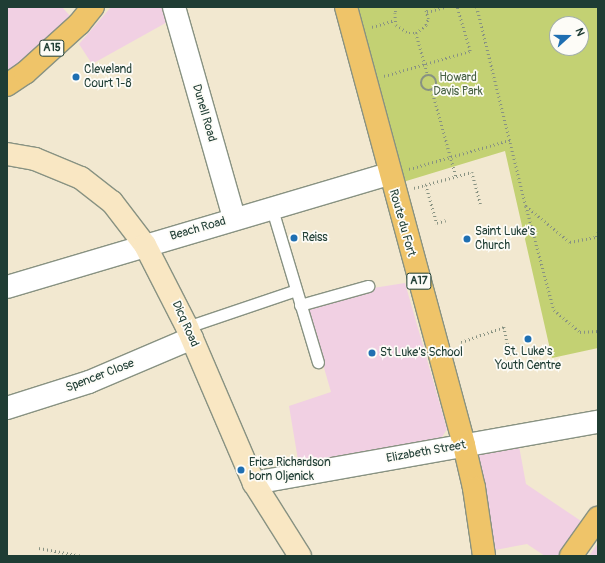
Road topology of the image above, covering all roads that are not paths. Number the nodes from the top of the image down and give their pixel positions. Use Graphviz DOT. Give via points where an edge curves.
graph roads {
  1 [pos="93,7"];
  2 [pos="174,7"];
  3 [pos="346,7"];
  4 [pos="7,85"];
  5 [pos="7,154"];
  6 [pos="389,174"];
  7 [pos="272,209"];
  8 [pos="234,218"];
  9 [pos="145,245"];
  10 [pos="7,286"];
  11 [pos="368,286"];
  12 [pos="296,290"];
  13 [pos="300,305"];
  14 [pos="190,332"];
  15 [pos="318,362"];
  16 [pos="7,408"];
  17 [pos="598,422"];
  18 [pos="464,445"];
  19 [pos="254,483"];
  20 [pos="598,518"];
  21 [pos="300,556"];
  22 [pos="484,556"];
  23 [pos="571,556"];
  1 -- 4 [label="main road, A15" via="79,24"];
  2 -- 8 [label="street, Dunell Road"];
  3 -- 6 [label="main road, Route du Fort / A17"];
  5 -- 9 [label="main road, Dicq Road" via="35,159 81,178 112,202"];
  6 -- 7 [label="street, Beach Road"];
  6 -- 18 [label="main road, Route du Fort / A17"];
  7 -- 8 [label="street, Beach Road"];
  7 -- 12 [label="lane"];
  8 -- 9 [label="street, Beach Road"];
  9 -- 10 [label="street, Beach Road"];
  9 -- 14 [label="main road, Dicq Road"];
  11 -- 13 [label="lane"];
  12 -- 13 [label="lane"];
  12 -- 14 [label="lane"];
  13 -- 15 [label="lane"];
  14 -- 16 [label="street, Spencer Close" via="88,382"];
  14 -- 19 [label="main road, Dicq Road"];
  17 -- 18 [label="street, Elizabeth Street"];
  18 -- 19 [label="street, Elizabeth Street"];
  18 -- 22 [label="main road, Route du Fort / A17" via="477,503"];
  19 -- 21 [label="main road, Dicq Road"];
  20 -- 23 [label="main road"];
}
